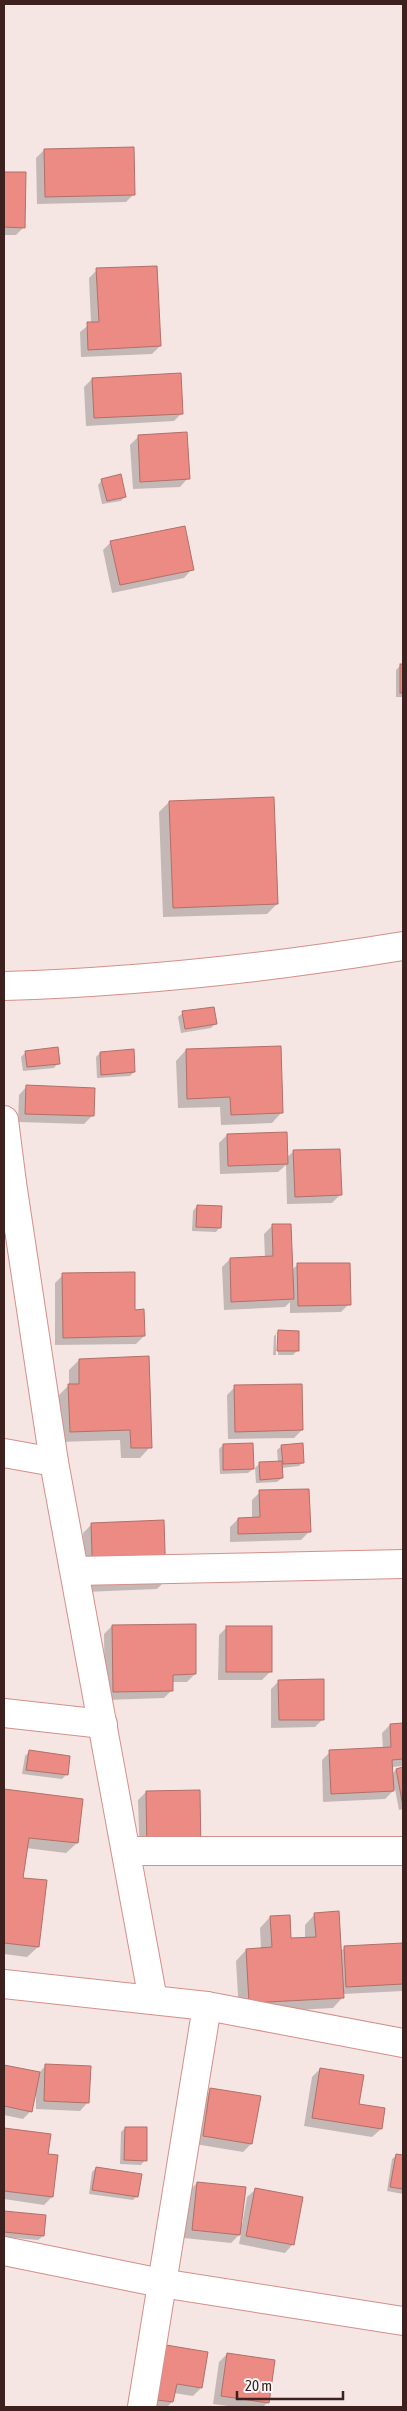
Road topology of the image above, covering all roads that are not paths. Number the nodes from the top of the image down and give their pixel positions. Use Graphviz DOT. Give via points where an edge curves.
graph roads {
  1 [pos="403,946"];
  2 [pos="4,986"];
  3 [pos="4,1120"];
  4 [pos="8,1182"];
  5 [pos="4,1453"];
  6 [pos="54,1462"];
  7 [pos="403,1564"];
  8 [pos="75,1571"];
  9 [pos="4,1714"];
  10 [pos="103,1724"];
  11 [pos="126,1851"];
  12 [pos="403,1852"];
  13 [pos="4,1984"];
  14 [pos="153,2000"];
  15 [pos="206,2006"];
  16 [pos="403,2043"];
  17 [pos="4,2251"];
  18 [pos="161,2283"];
  19 [pos="403,2320"];
  20 [pos="142,2407"];
  1 -- 2 [label="street" via="187,976"];
  3 -- 4 [label="street"];
  4 -- 6 [label="street"];
  5 -- 6 [label="street"];
  6 -- 8 [label="street"];
  7 -- 8 [label="street"];
  8 -- 10 [label="street"];
  9 -- 10 [label="street"];
  10 -- 11 [label="street"];
  11 -- 12 [label="street"];
  11 -- 14 [label="street"];
  13 -- 14 [label="street"];
  14 -- 15 [label="street"];
  15 -- 16 [label="street"];
  15 -- 18 [label="street"];
  17 -- 18 [label="street"];
  18 -- 19 [label="street"];
  18 -- 20 [label="street"];
}
